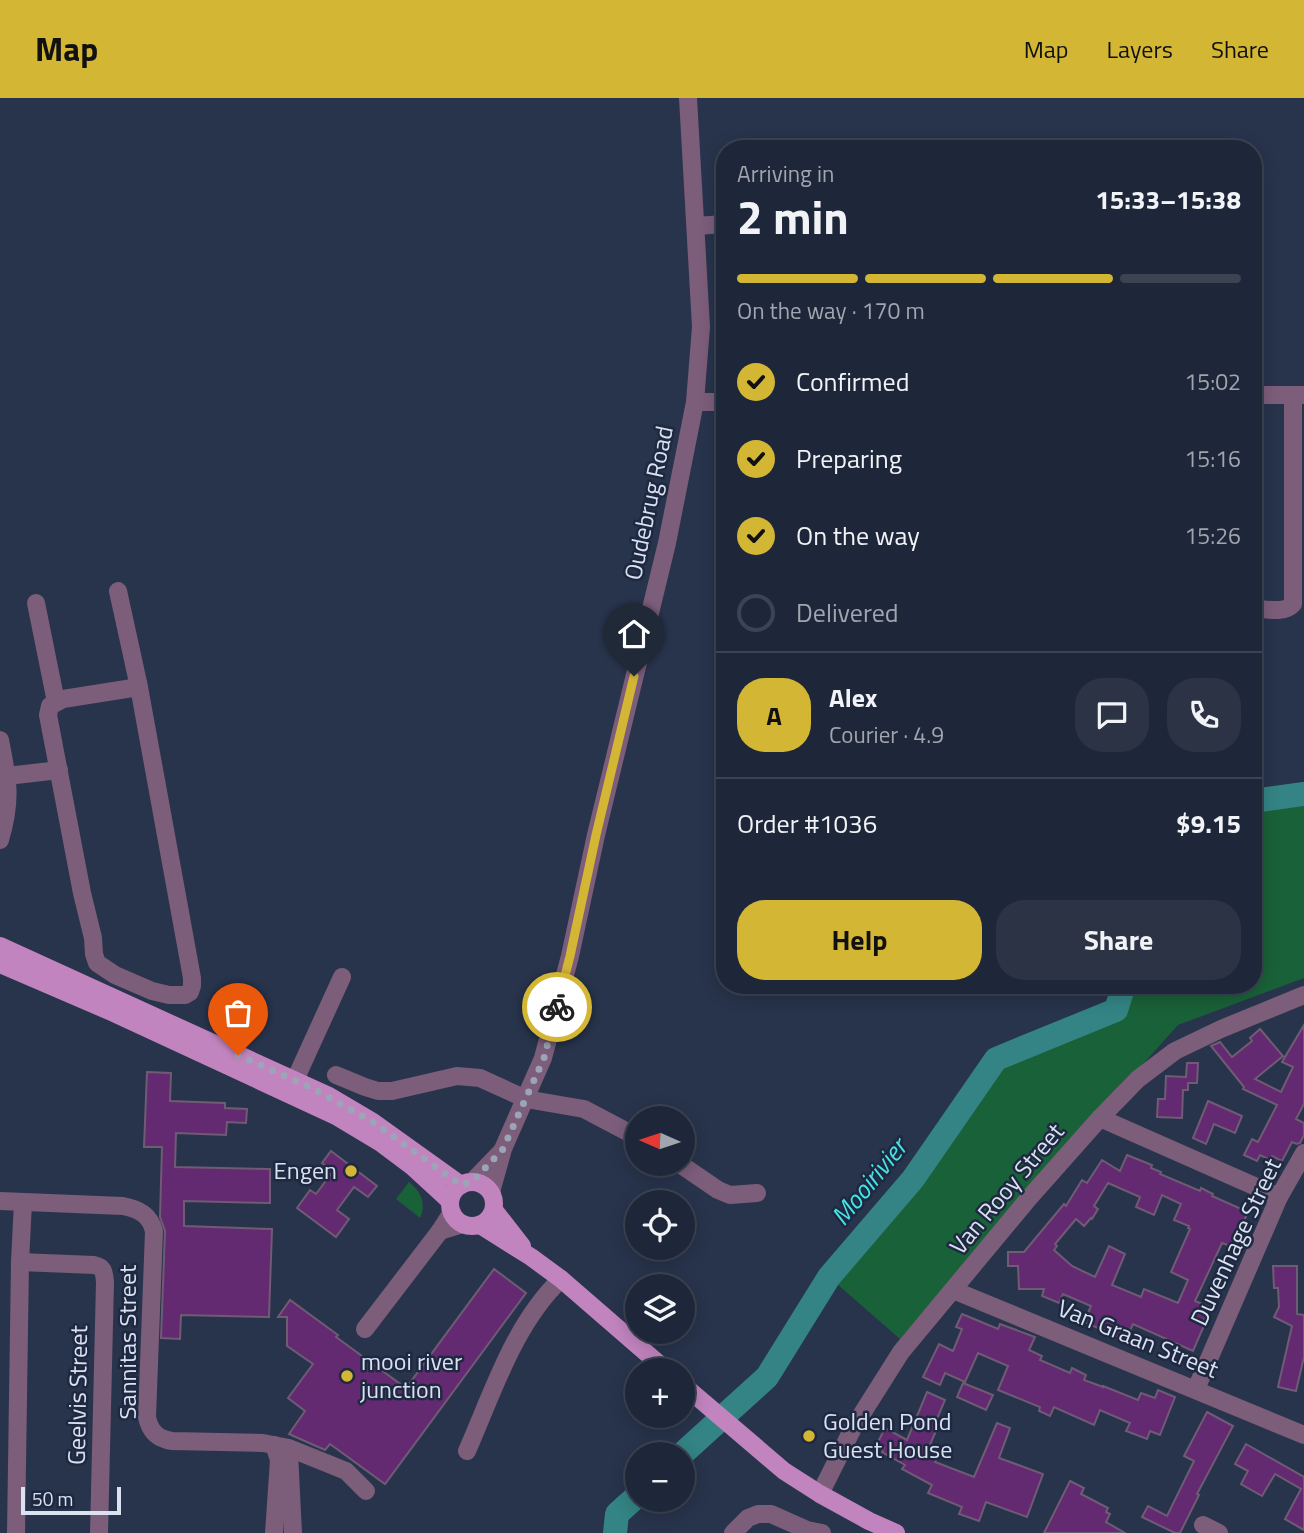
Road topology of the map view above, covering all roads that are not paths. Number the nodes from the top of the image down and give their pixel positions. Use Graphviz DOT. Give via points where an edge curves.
graph roads {
  1 [pos="688,98"];
  2 [pos="716,224"];
  3 [pos="696,226"];
  4 [pos="1262,395"];
  5 [pos="1299,395"];
  6 [pos="695,402"];
  7 [pos="716,402"];
  8 [pos="118,591"];
  9 [pos="36,603"];
  10 [pos="1262,609"];
  11 [pos="139,687"];
  12 [pos="56,702"];
  13 [pos="0,740"];
  14 [pos="58,770"];
  15 [pos="7,776"];
  16 [pos="0,840"];
  17 [pos="0,946"];
  18 [pos="0,964"];
  19 [pos="342,977"];
  20 [pos="1304,995"];
  21 [pos="336,1075"];
  22 [pos="295,1080"];
  23 [pos="526,1099"];
  24 [pos="1100,1118"];
  25 [pos="625,1131"];
  26 [pos="503,1149"];
  27 [pos="1304,1153"];
  28 [pos="695,1174"];
  29 [pos="467,1183"];
  30 [pos="757,1193"];
  31 [pos="1279,1197"];
  32 [pos="0,1201"];
  33 [pos="492,1201"];
  34 [pos="23,1202"];
  35 [pos="461,1215"];
  36 [pos="531,1256"];
  37 [pos="20,1262"];
  38 [pos="561,1279"];
  39 [pos="953,1290"];
  40 [pos="365,1329"];
  41 [pos="652,1358"];
  42 [pos="1196,1390"];
  43 [pos="695,1395"];
  44 [pos="1303,1432"];
  45 [pos="282,1446"];
  46 [pos="467,1451"];
  47 [pos="366,1491"];
  48 [pos="820,1494"];
  49 [pos="16,1533"];
  50 [pos="99,1533"];
  51 [pos="274,1533"];
  52 [pos="293,1533"];
  53 [pos="733,1533"];
  54 [pos="822,1533"];
  55 [pos="896,1533"];
  1 -- 3 [label="street, Oudebrug Road"];
  2 -- 3 [label="street"];
  3 -- 6 [label="street, Oudebrug Road" via="701,327"];
  4 -- 5 [label="street"];
  5 -- 10 [label="street" via="1293,604 1284,610"];
  6 -- 7 [label="street"];
  6 -- 23 [label="street, Oudebrug Road" via="667,543 570,956 544,1058"];
  8 -- 11 [label="street"];
  9 -- 12 [label="street"];
  11 -- 12 [label="street"];
  11 -- 14 [label="street" via="192,978 185,995 152,991 97,964"];
  12 -- 14 [label="street" via="48,715"];
  13 -- 15 [label="street"];
  14 -- 15 [label="street"];
  15 -- 16 [label="street" via="8,806"];
  17 -- 22 [label="main road"];
  18 -- 35 [label="main road" via="336,1116 413,1167"];
  19 -- 22 [label="street"];
  20 -- 24 [label="street, Van Rooy Street" via="1175,1051 1138,1079"];
  21 -- 23 [label="street" via="378,1091 457,1076 480,1078"];
  22 -- 29 [label="main road" via="373,1122"];
  23 -- 25 [label="street" via="584,1110"];
  23 -- 26 [label="street, Oudebrug Road"];
  24 -- 31 [label="street"];
  24 -- 39 [label="street, Van Rooy Street"];
  26 -- 29 [label="street, Oudebrug Road"];
  26 -- 33 [label="street, Oudebrug Road"];
  27 -- 31 [label="street, Duvenhage Street"];
  28 -- 30 [label="street" via="730,1195"];
  29 -- 33 [label="main road" via="484,1185"];
  29 -- 35 [label="main road" via="454,1191"];
  31 -- 42 [label="street, Duvenhage Street"];
  32 -- 34 [label="street, Sannitas Street"];
  33 -- 35 [label="main road" via="488,1219"];
  33 -- 36 [label="main road"];
  34 -- 37 [label="street"];
  34 -- 45 [label="street, Sannitas Street" via="123,1206 145,1213 152,1223 147,1417 152,1432 164,1440"];
  35 -- 36 [label="main road"];
  35 -- 40 [label="street" via="440,1231"];
  36 -- 38 [label="main road"];
  37 -- 49 [label="street"];
  37 -- 50 [label="street, Geelvis Street" via="103,1269"];
  38 -- 41 [label="main road"];
  38 -- 46 [label="street" via="534,1310"];
  39 -- 42 [label="street, Van Graan Street"];
  39 -- 48 [label="street, Van Rooy Street" via="901,1352 853,1428"];
  42 -- 44 [label="street, Van Graan Street"];
  43 -- 48 [label="main road" via="784,1471"];
  45 -- 47 [label="street, Sannitas Street" via="346,1471"];
  45 -- 51 [label="street"];
  45 -- 52 [label="street"];
  48 -- 55 [label="main road"];
  53 -- 54 [label="street" via="748,1518 771,1514"];
}
